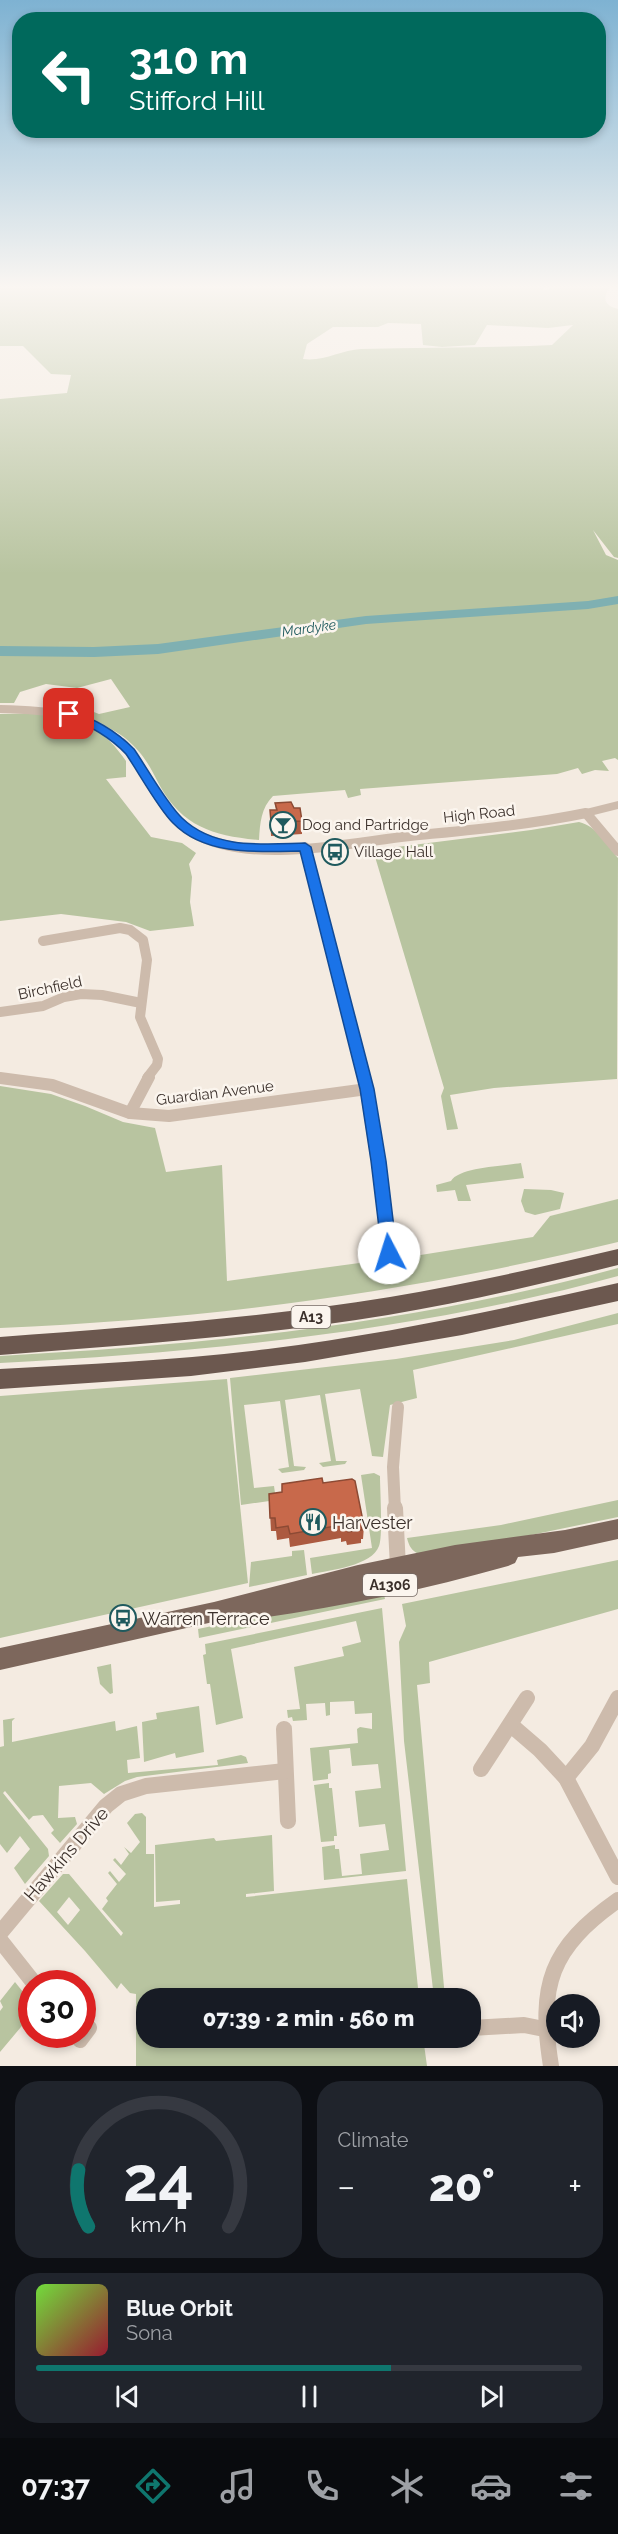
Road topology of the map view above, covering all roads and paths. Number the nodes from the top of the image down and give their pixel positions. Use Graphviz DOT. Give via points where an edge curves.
graph roads {
  1 [pos="0,709"];
  2 [pos="618,805"];
  3 [pos="586,813"];
  4 [pos="305,847"];
  5 [pos="618,851"];
  6 [pos="43,942"];
  7 [pos="141,1003"];
  8 [pos="0,1012"];
  9 [pos="0,1078"];
  10 [pos="367,1089"];
  11 [pos="130,1113"];
  12 [pos="392,1246"];
  13 [pos="618,1257"];
  14 [pos="618,1292"];
  15 [pos="0,1346"];
  16 [pos="0,1379"];
  17 [pos="398,1407"];
  18 [pos="618,1529"];
  19 [pos="564,1540"];
  20 [pos="398,1567"];
  21 [pos="214,1613"];
  22 [pos="0,1659"];
  23 [pos="527,1698"];
  24 [pos="618,1698"];
  25 [pos="511,1725"];
  26 [pos="284,1728"];
  27 [pos="481,1769"];
  28 [pos="285,1771"];
  29 [pos="566,1778"];
  30 [pos="288,1821"];
  31 [pos="618,1877"];
  32 [pos="618,1900"];
  33 [pos="0,1933"];
  34 [pos="0,1940"];
  35 [pos="24,1970"];
  36 [pos="481,2027"];
  37 [pos="544,2029"];
  38 [pos="551,2066"];
  1 -- 4 [label="street, High Road" via="69,714 110,733 130,752 177,820 197,835 230,846"];
  2 -- 3 [label="street, High Road"];
  3 -- 4 [label="street, High Road" via="521,825"];
  3 -- 5 [label="street"];
  4 -- 10 [label="street"];
  6 -- 7 [label="street" via="120,928 138,935 147,948"];
  7 -- 8 [label="street, Birchfield" via="81,994 43,1006"];
  7 -- 11 [label="street" via="144,1031 158,1059"];
  9 -- 11 [label="street, Guardian Avenue" via="52,1085"];
  10 -- 11 [label="street, Guardian Avenue" via="169,1116"];
  10 -- 12 [label="street"];
  13 -- 15 [label="highway, A13" via="443,1296 297,1319"];
  14 -- 16 [label="highway, A13" via="452,1330 303,1353 151,1371"];
  17 -- 20 [label="street" via="393,1467"];
  18 -- 19 [label="main road, A1306"];
  19 -- 20 [label="main road, A1306"];
  19 -- 21 [label="main road, A1306" via="400,1583 309,1601"];
  20 -- 21 [label="main road, A1306"];
  21 -- 22 [label="main road, A1306"];
  23 -- 25 [label="street"];
  24 -- 29 [label="street" via="592,1746"];
  25 -- 27 [label="street"];
  25 -- 29 [label="street"];
  26 -- 28 [label="street"];
  28 -- 30 [label="street"];
  28 -- 33 [label="street, Hawkins Drive" via="146,1786 121,1794 106,1806"];
  29 -- 31 [label="street"];
  32 -- 37 [label="street" via="585,1924 561,1952 550,1980"];
  34 -- 35 [label="street"];
  36 -- 37 [label="street" via="524,2025"];
  37 -- 38 [label="street"];
}
